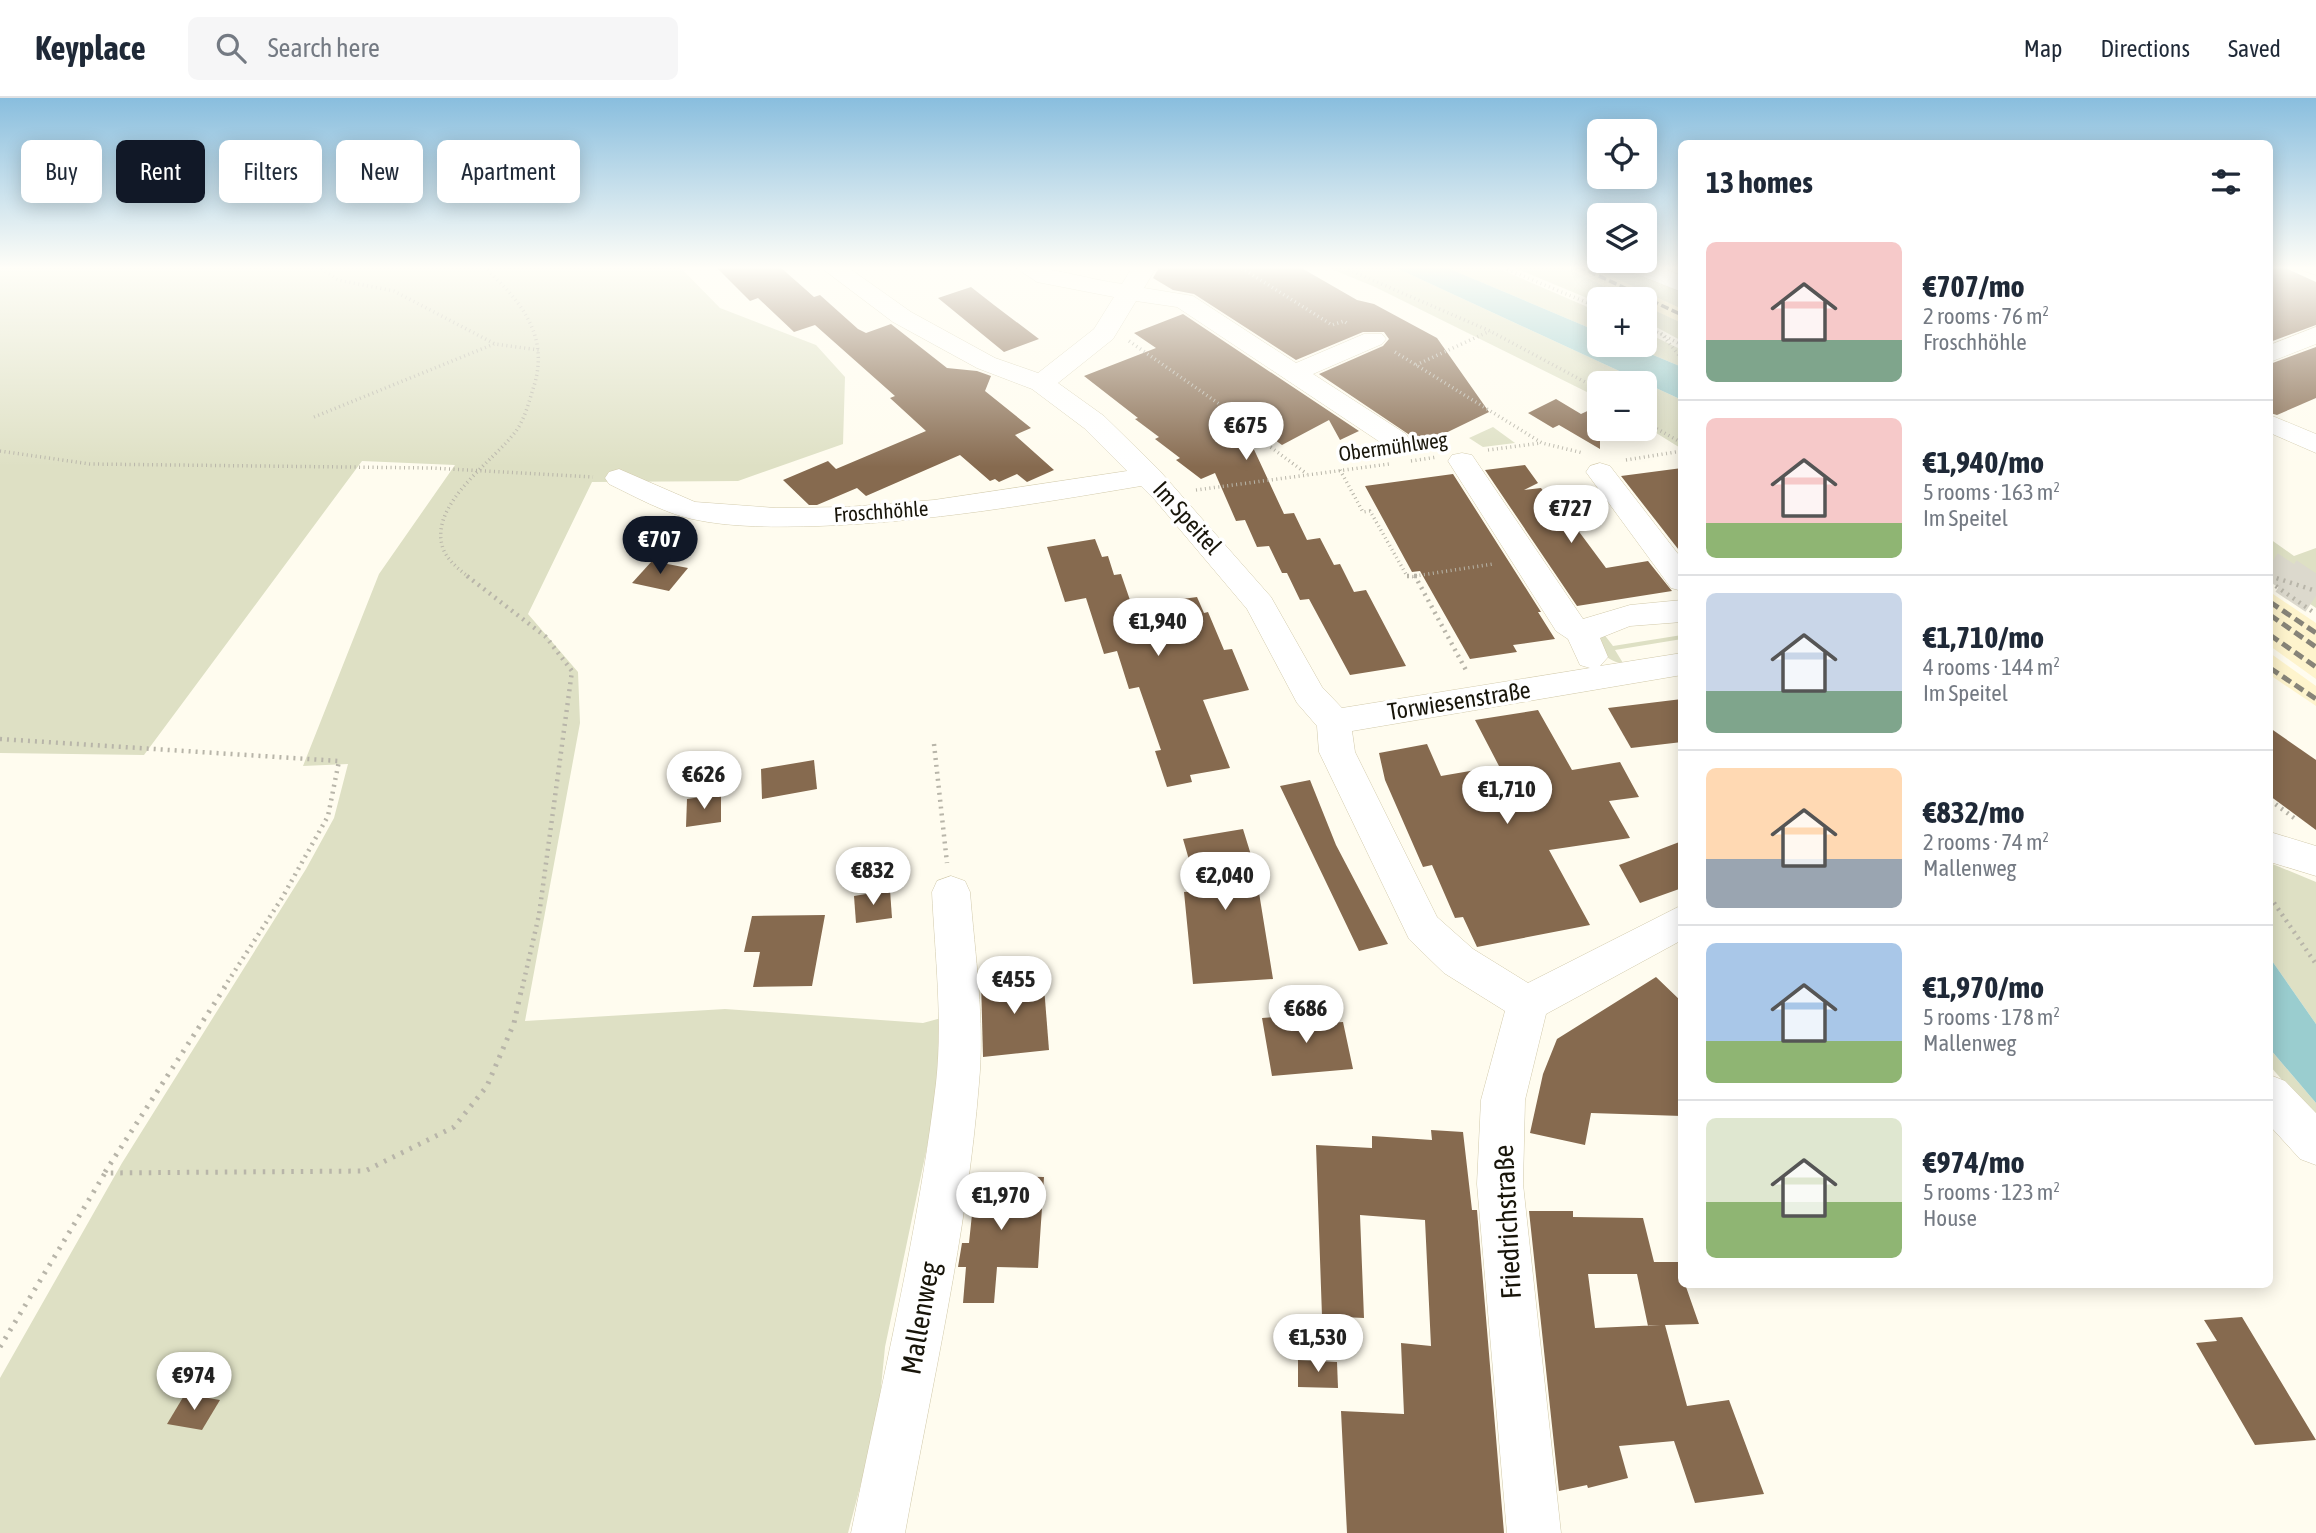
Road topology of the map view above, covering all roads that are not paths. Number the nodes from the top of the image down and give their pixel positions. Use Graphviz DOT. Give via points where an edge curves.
graph roads {
  1 [pos="931,333"];
  2 [pos="1105,333"];
  3 [pos="1233,333"];
  4 [pos="2316,335"];
  5 [pos="1373,339"];
  6 [pos="2273,353"];
  7 [pos="1294,373"];
  8 [pos="1041,383"];
  9 [pos="2273,425"];
  10 [pos="2316,445"];
  11 [pos="1399,455"];
  12 [pos="1463,456"];
  13 [pos="1600,472"];
  14 [pos="618,478"];
  15 [pos="1157,485"];
  16 [pos="1678,576"];
  17 [pos="1678,612"];
  18 [pos="1583,634"];
  19 [pos="1678,665"];
  20 [pos="1584,680"];
  21 [pos="1334,722"];
  22 [pos="2311,844"];
  23 [pos="2273,847"];
  24 [pos="951,892"];
  25 [pos="1678,923"];
  26 [pos="1528,1003"];
  27 [pos="2273,1098"];
  28 [pos="2316,1144"];
  29 [pos="878,1533"];
  30 [pos="1534,1533"];
  1 -- 8 [label="street, Im Speitel" via="986,363"];
  2 -- 8 [label="street"];
  3 -- 7 [label="street"];
  4 -- 6 [label="street"];
  5 -- 7 [label="street"];
  7 -- 11 [label="street"];
  8 -- 15 [label="street, Im Speitel" via="1094,422"];
  9 -- 10 [label="street"];
  12 -- 18 [label="street" via="1567,623"];
  13 -- 16 [label="street"];
  14 -- 15 [label="street, Froschhöhle" via="688,509 766,517 855,515"];
  15 -- 21 [label="street, Im Speitel" via="1260,604 1309,695"];
  17 -- 18 [label="street" via="1603,622"];
  18 -- 20 [label="street" via="1595,660 1594,670"];
  19 -- 20 [label="street, Torwiesenstraße"];
  20 -- 21 [label="street, Torwiesenstraße"];
  21 -- 26 [label="street" via="1337,752 1423,928 1443,952"];
  22 -- 23 [label="street"];
  24 -- 29 [label="street, Mallenweg" via="958,1081 937,1225"];
  25 -- 26 [label="street"];
  26 -- 30 [label="street, Friedrichstraße" via="1503,1100 1500,1184"];
  27 -- 28 [label="street"];
}
